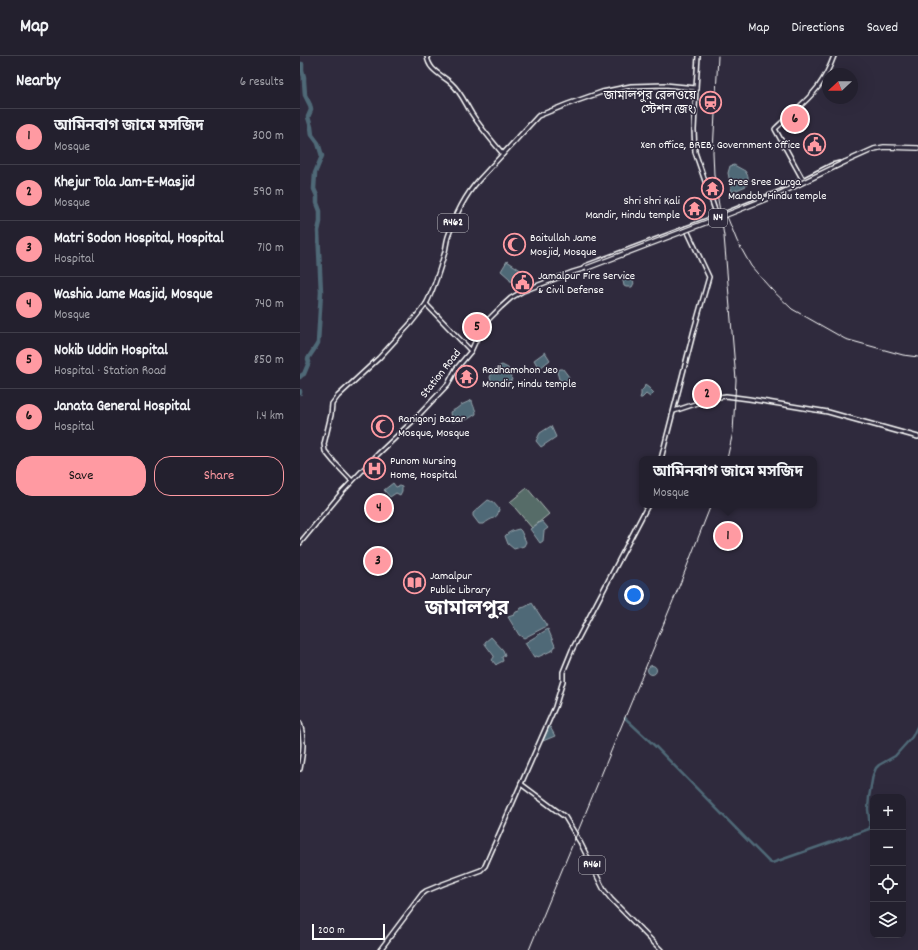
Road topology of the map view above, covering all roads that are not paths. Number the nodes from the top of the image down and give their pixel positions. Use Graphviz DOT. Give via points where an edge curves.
graph roads {
  1 [pos="428,56"];
  2 [pos="698,56"];
  3 [pos="834,56"];
  4 [pos="696,88"];
  5 [pos="918,148"];
  6 [pos="503,154"];
  7 [pos="845,162"];
  8 [pos="803,180"];
  9 [pos="717,216"];
  10 [pos="686,228"];
  11 [pos="585,268"];
  12 [pos="426,304"];
  13 [pos="471,351"];
  14 [pos="674,411"];
  15 [pos="918,438"];
  16 [pos="663,456"];
  17 [pos="352,481"];
  18 [pos="646,508"];
  19 [pos="300,543"];
  20 [pos="300,722"];
  21 [pos="300,769"];
  22 [pos="521,784"];
  23 [pos="380,950"];
  24 [pos="661,950"];
  1 -- 6 [label="main road" via="430,66 459,91"];
  2 -- 4 [label="main road"];
  3 -- 8 [label="main road" via="817,88 775,129"];
  4 -- 6 [label="main road" via="636,85 602,92 538,116"];
  4 -- 9 [label="main road" via="695,152"];
  5 -- 7 [label="highway, N4" via="884,147"];
  6 -- 12 [label="main road, R462" via="469,192 457,212 435,286"];
  7 -- 8 [label="main road, Station Road" via="832,165"];
  7 -- 11 [label="highway, N4, bridge" via="781,193"];
  8 -- 9 [label="main road, Station Road"];
  9 -- 10 [label="main road, Station Road"];
  10 -- 11 [label="main road, Station Road"];
  10 -- 14 [label="main road" via="710,278"];
  11 -- 13 [label="main road, Station Road" via="511,298 483,325"];
  12 -- 13 [label="main road"];
  12 -- 17 [label="main road" via="379,358 332,404 324,444 325,451"];
  13 -- 17 [label="main road, Station Road" via="456,369 448,384"];
  14 -- 15 [label="main road" via="719,397 747,399 828,412"];
  14 -- 16 [label="main road"];
  17 -- 19 [label="main road, Station Road"];
  18 -- 22 [label="main road" via="572,650 563,672 555,707"];
  20 -- 21 [label="main road" via="304,749"];
  22 -- 23 [label="main road" via="485,866 481,870 422,894"];
  22 -- 24 [label="main road, R461" via="565,816 604,890"];
}
